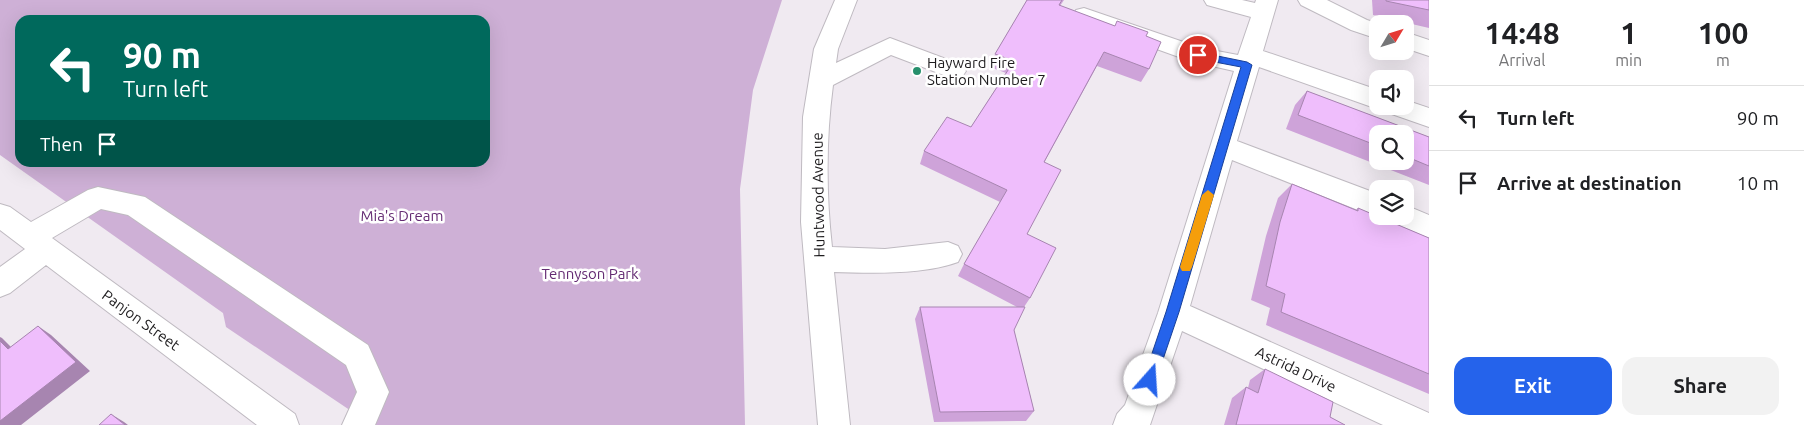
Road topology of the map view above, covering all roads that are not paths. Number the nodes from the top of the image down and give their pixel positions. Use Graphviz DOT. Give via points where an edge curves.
graph roads {
  1 [pos="846,0"];
  2 [pos="1215,0"];
  3 [pos="1309,0"];
  4 [pos="1265,6"];
  5 [pos="1084,15"];
  6 [pos="1369,28"];
  7 [pos="1414,43"];
  8 [pos="1429,48"];
  9 [pos="1249,60"];
  10 [pos="954,71"];
  11 [pos="821,81"];
  12 [pos="1369,97"];
  13 [pos="1414,113"];
  14 [pos="1429,118"];
  15 [pos="1223,146"];
  16 [pos="1369,203"];
  17 [pos="0,215"];
  18 [pos="1414,220"];
  19 [pos="1429,226"];
  20 [pos="37,243"];
  21 [pos="948,254"];
  22 [pos="819,258"];
  23 [pos="0,284"];
  24 [pos="1173,312"];
  25 [pos="1401,421"];
  26 [pos="283,425"];
  27 [pos="358,425"];
  28 [pos="834,425"];
  29 [pos="1130,425"];
  1 -- 11 [label="street, Huntwood Avenue" via="826,49"];
  2 -- 4 [label="street"];
  3 -- 6 [label="street"];
  4 -- 9 [label="street"];
  5 -- 9 [label="street" via="1198,55"];
  7 -- 8 [label="street"];
  9 -- 12 [label="street"];
  9 -- 15 [label="street"];
  10 -- 11 [label="street" via="890,46"];
  11 -- 22 [label="street, Huntwood Avenue" via="816,117 815,222"];
  13 -- 14 [label="street"];
  15 -- 16 [label="street"];
  15 -- 24 [label="street"];
  17 -- 20 [label="street, Panjon Street"];
  18 -- 19 [label="street"];
  20 -- 23 [label="street"];
  20 -- 26 [label="street, Panjon Street"];
  20 -- 27 [label="street" via="98,198 135,205 357,355 373,392"];
  21 -- 22 [label="street" via="885,261"];
  22 -- 28 [label="street, Huntwood Avenue"];
  24 -- 25 [label="street, Astrida Drive"];
  24 -- 29 [label="street" via="1138,414"];
}
